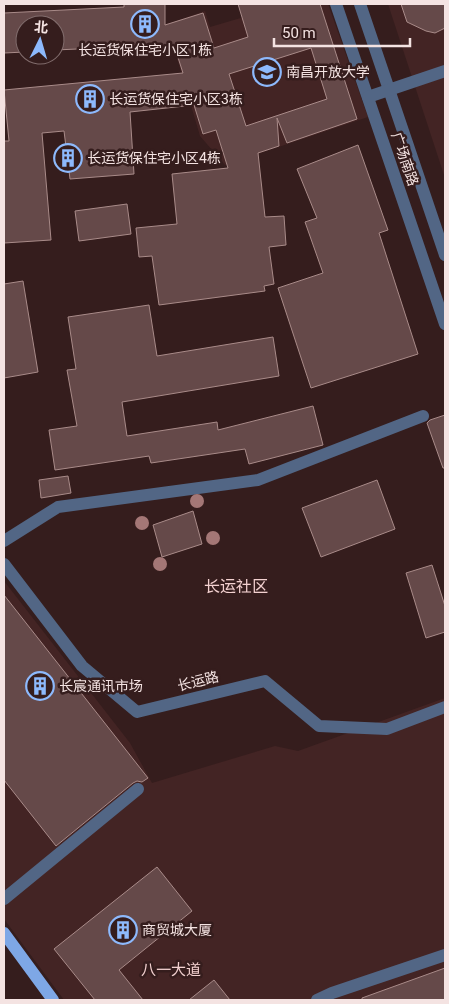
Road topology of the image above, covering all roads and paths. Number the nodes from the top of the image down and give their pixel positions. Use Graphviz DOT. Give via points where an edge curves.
graph roads {
  1 [pos="336,4"];
  2 [pos="360,4"];
  3 [pos="445,70"];
  4 [pos="389,90"];
  5 [pos="368,97"];
  6 [pos="445,255"];
  7 [pos="445,324"];
  8 [pos="423,416"];
  9 [pos="4,541"];
  10 [pos="4,564"];
  11 [pos="445,707"];
  12 [pos="138,789"];
  13 [pos="4,899"];
  14 [pos="4,933"];
  15 [pos="445,955"];
  16 [pos="53,1000"];
  17 [pos="317,1000"];
  1 -- 5 [label="street, 广场南路"];
  2 -- 4 [label="street"];
  3 -- 4 [label="street"];
  4 -- 5 [label="street"];
  4 -- 6 [label="street"];
  5 -- 7 [label="street, 广场南路"];
  8 -- 9 [label="street" via="258,480 58,507"];
  10 -- 11 [label="street, 长运路" via="82,666 137,712 265,681 319,726 387,729"];
  12 -- 13 [label="street"];
  14 -- 16 [label="main road"];
  15 -- 17 [label="street"];
}
